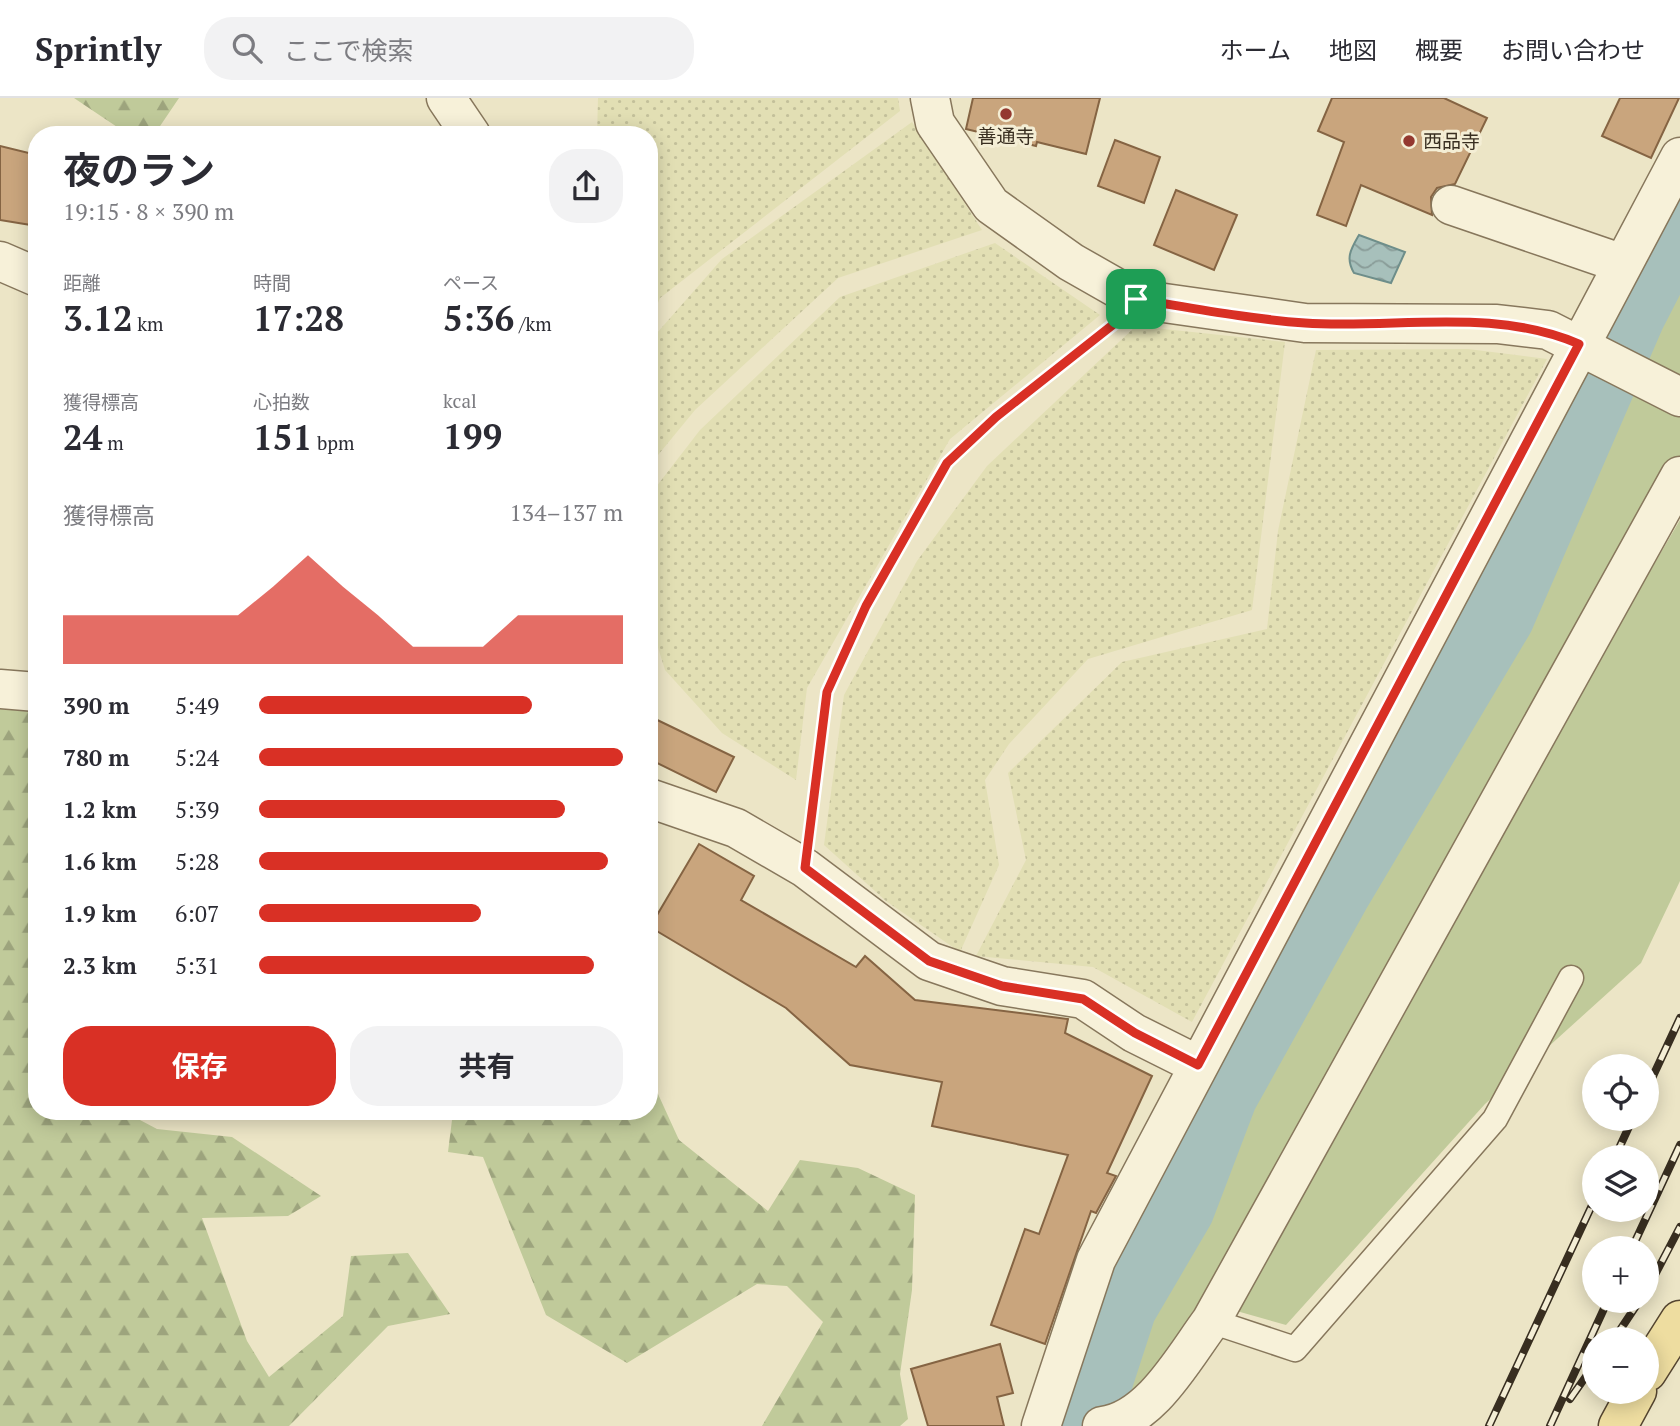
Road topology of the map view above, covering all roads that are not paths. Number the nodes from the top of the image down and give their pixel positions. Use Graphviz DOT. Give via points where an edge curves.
graph roads {
  1 [pos="446,98"];
  2 [pos="930,98"];
  3 [pos="465,126"];
  4 [pos="1680,158"];
  5 [pos="1451,205"];
  6 [pos="0,261"];
  7 [pos="1623,264"];
  8 [pos="28,273"];
  9 [pos="1589,350"];
  10 [pos="1680,397"];
  11 [pos="1680,476"];
  12 [pos="0,689"];
  13 [pos="28,691"];
  14 [pos="658,801"];
  15 [pos="1572,978"];
  16 [pos="1198,1065"];
  17 [pos="1680,1320"];
  18 [pos="1211,1321"];
  19 [pos="1659,1353"];
  20 [pos="1630,1404"];
  21 [pos="1108,1425"];
  22 [pos="1041,1426"];
  23 [pos="1618,1426"];
  1 -- 3 [label="street"];
  2 -- 9 [label="street" via="935,123 991,205 1071,262 1136,299 1305,323 1497,324 1548,330"];
  4 -- 7 [label="street"];
  5 -- 7 [label="street"];
  6 -- 8 [label="street"];
  7 -- 9 [label="street"];
  9 -- 10 [label="street"];
  9 -- 16 [label="street"];
  11 -- 18 [label="street"];
  12 -- 13 [label="street"];
  14 -- 16 [label="street" via="736,828 805,868 929,961 1002,986 1083,999 1135,1033"];
  15 -- 18 [label="lane" via="1495,1119 1295,1349"];
  16 -- 22 [label="street" via="1096,1260"];
  17 -- 19 [label="main road"];
  18 -- 21 [label="street" via="1149,1401"];
  20 -- 23 [label="main road"];
}
